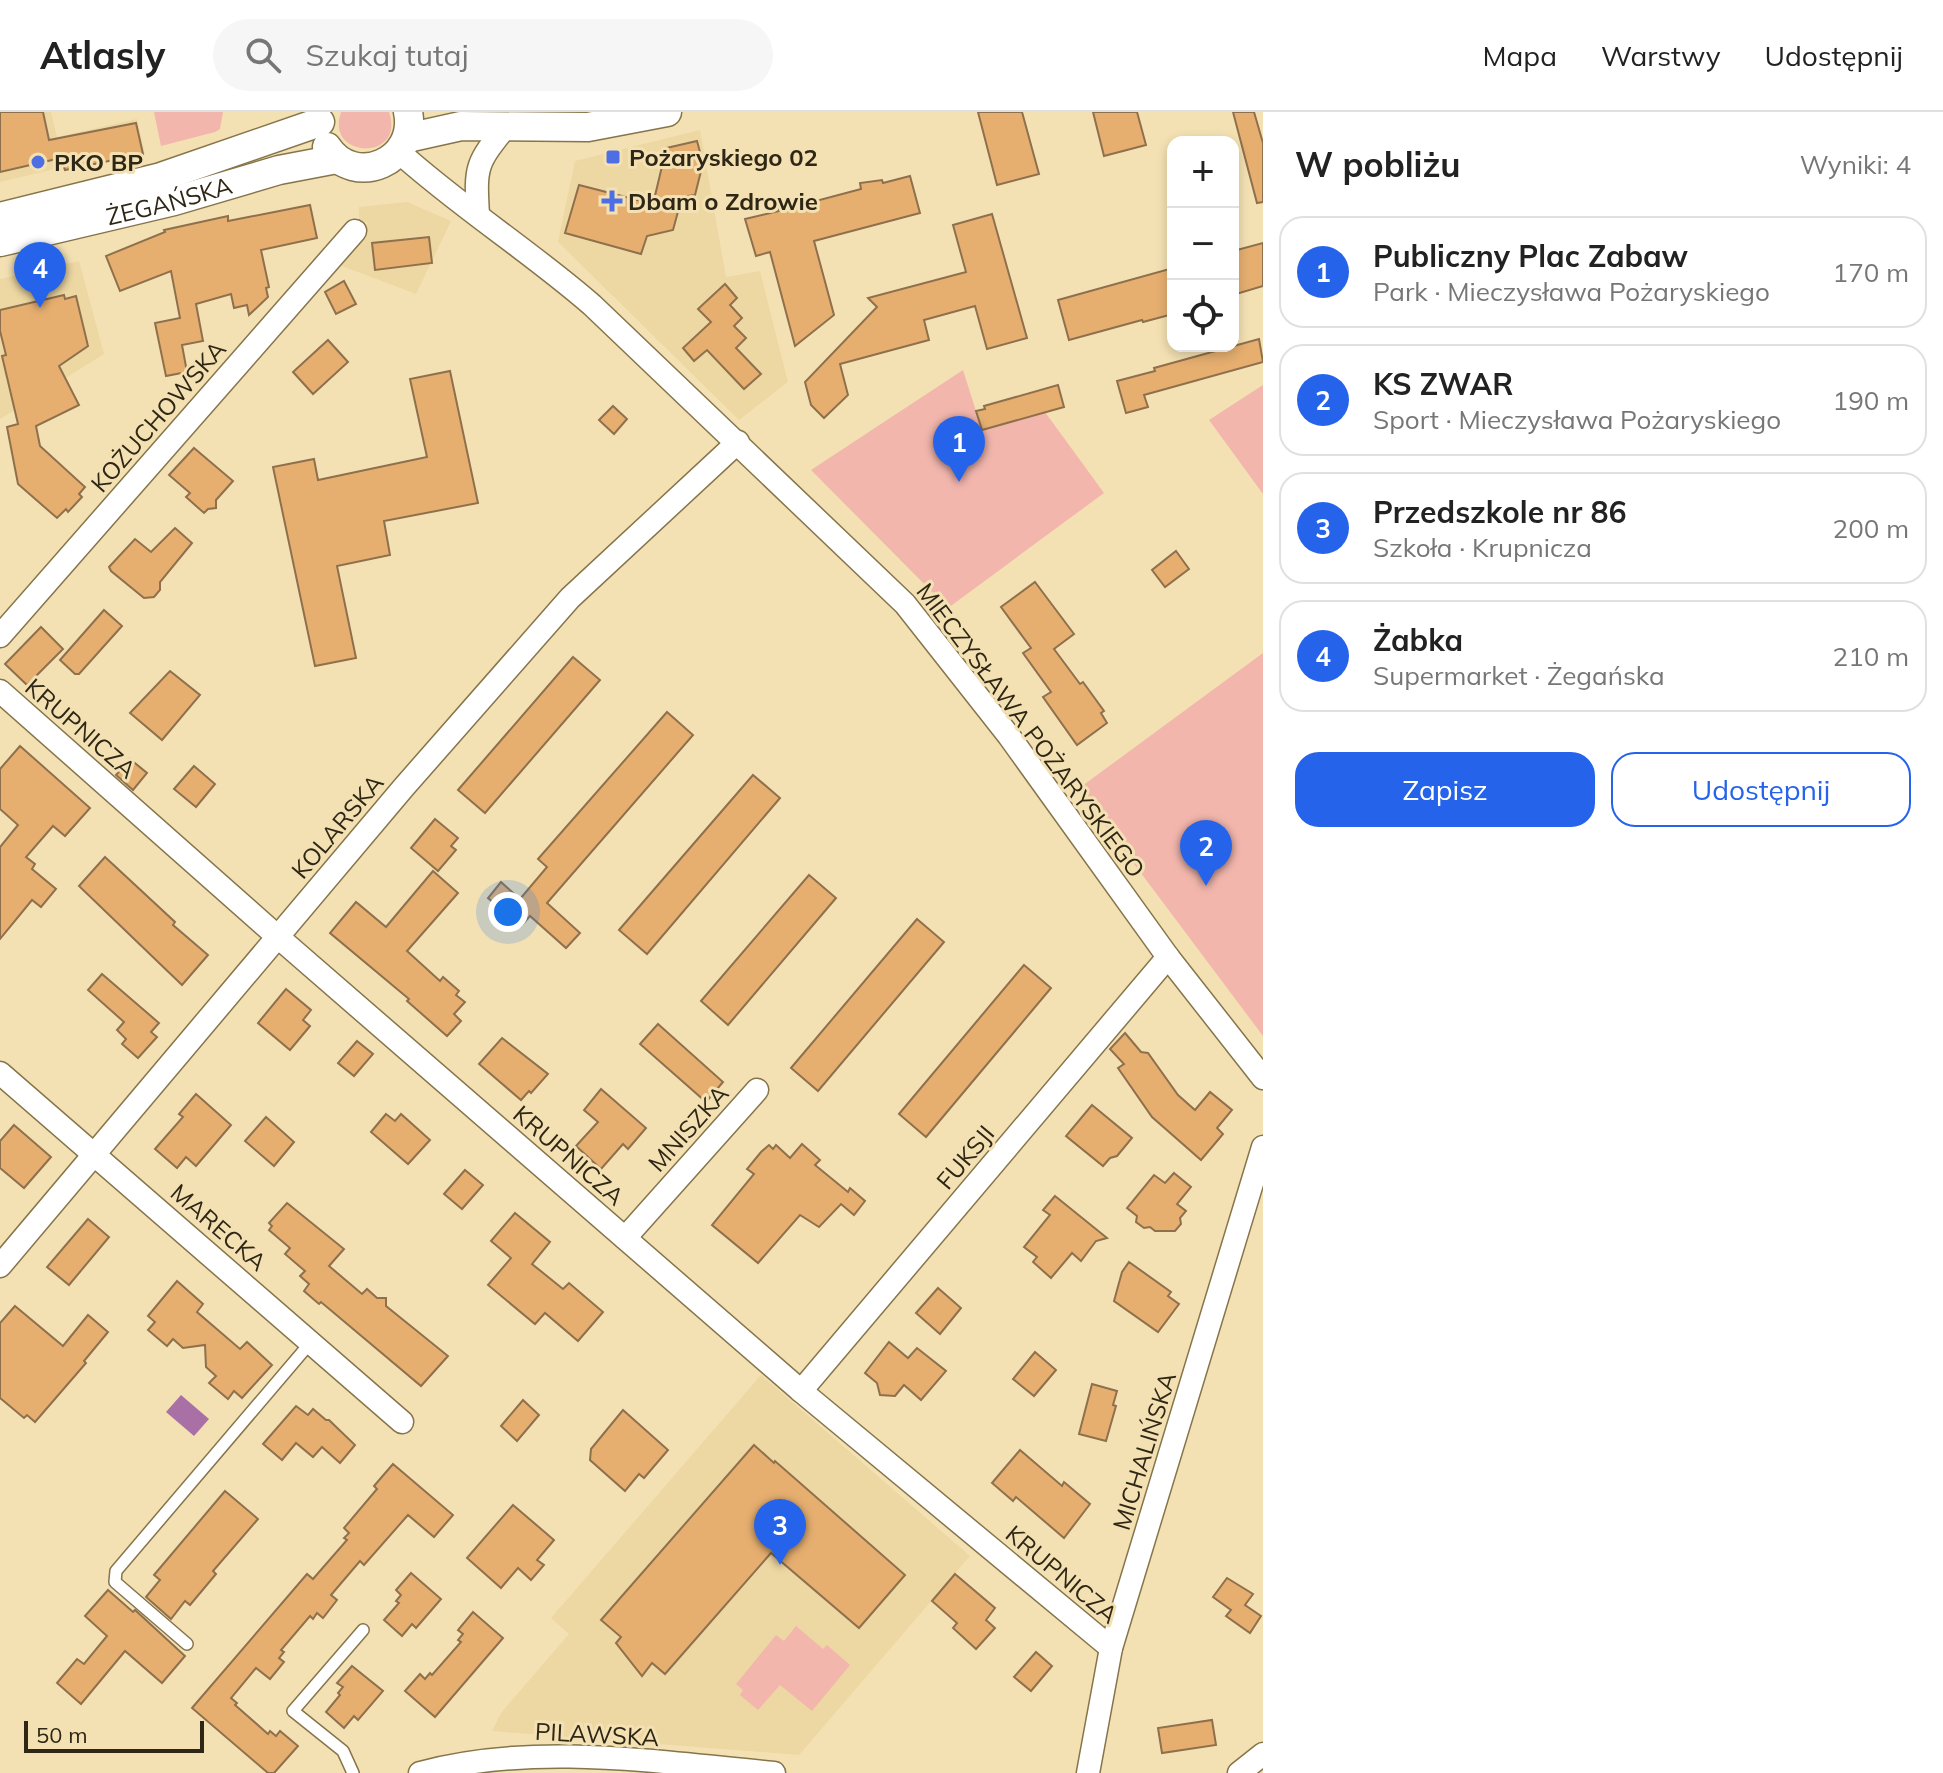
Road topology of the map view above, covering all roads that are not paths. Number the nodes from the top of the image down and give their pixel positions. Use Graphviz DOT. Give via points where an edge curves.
graph roads {
  1 [pos="667,112"];
  2 [pos="320,117"];
  3 [pos="507,125"];
  4 [pos="405,134"];
  5 [pos="337,159"];
  6 [pos="478,215"];
  7 [pos="0,217"];
  8 [pos="355,231"];
  9 [pos="0,242"];
  10 [pos="738,442"];
  11 [pos="0,636"];
  12 [pos="0,691"];
  13 [pos="278,937"];
  14 [pos="1168,957"];
  15 [pos="0,1073"];
  16 [pos="1263,1078"];
  17 [pos="757,1090"];
  18 [pos="1263,1147"];
  19 [pos="95,1154"];
  20 [pos="625,1238"];
  21 [pos="0,1266"];
  22 [pos="311,1342"];
  23 [pos="801,1391"];
  24 [pos="402,1422"];
  25 [pos="363,1630"];
  26 [pos="187,1644"];
  27 [pos="1111,1648"];
  28 [pos="1263,1754"];
  29 [pos="353,1773"];
  30 [pos="420,1773"];
  31 [pos="774,1773"];
  32 [pos="1088,1773"];
  33 [pos="1239,1773"];
  1 -- 3 [label="street" via="588,127"];
  2 -- 5 [label="street" via="324,142"];
  2 -- 7 [label="street, ŻEGAŃSKA" via="161,177"];
  3 -- 4 [label="street"];
  3 -- 6 [label="street" via="477,170"];
  4 -- 5 [label="street" via="389,161 376,167"];
  4 -- 6 [label="street, MIECZYSŁAWA POŻARYSKIEGO" via="439,188"];
  5 -- 9 [label="street, ŻEGAŃSKA"];
  6 -- 10 [label="street, MIECZYSŁAWA POŻARYSKIEGO" via="592,305"];
  8 -- 11 [label="street, KOŻUCHOWSKA"];
  10 -- 13 [label="street, KOLARSKA" via="570,598"];
  10 -- 14 [label="street, MIECZYSŁAWA POŻARYSKIEGO" via="905,604 1009,736"];
  12 -- 13 [label="street, KRUPNICZA"];
  13 -- 19 [label="street, KOLARSKA"];
  13 -- 20 [label="street, KRUPNICZA"];
  14 -- 16 [label="street, MIECZYSŁAWA POŻARYSKIEGO"];
  14 -- 23 [label="street, FUKSJI"];
  15 -- 19 [label="street, MARECKA"];
  17 -- 20 [label="street, MNISZKA"];
  18 -- 27 [label="street, MICHALIŃSKA"];
  19 -- 21 [label="street, KOLARSKA"];
  19 -- 22 [label="street, MARECKA"];
  20 -- 23 [label="street, KRUPNICZA"];
  22 -- 24 [label="street, MARECKA"];
  22 -- 26 [label="lane" via="116,1571 115,1582"];
  23 -- 27 [label="street, KRUPNICZA"];
  25 -- 29 [label="lane" via="293,1711 343,1751"];
  27 -- 32 [label="street, MICHALIŃSKA"];
  28 -- 33 [label="street"];
  30 -- 31 [label="street, PILAWSKA" via="475,1760 544,1757"];
}
